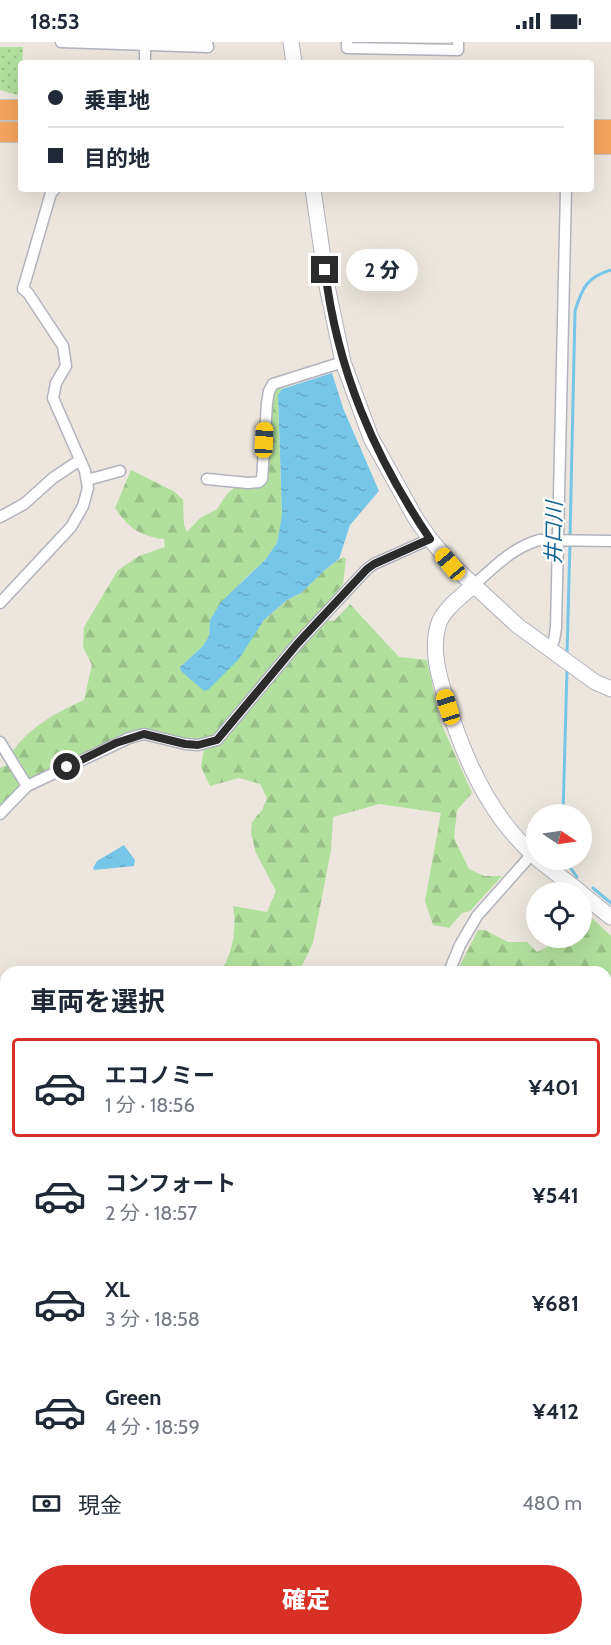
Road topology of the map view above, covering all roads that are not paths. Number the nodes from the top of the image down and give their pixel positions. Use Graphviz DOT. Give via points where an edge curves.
graph roads {
  1 [pos="61,42"];
  2 [pos="83,42"];
  3 [pos="207,42"];
  4 [pos="291,42"];
  5 [pos="347,42"];
  6 [pos="458,42"];
  7 [pos="146,43"];
  8 [pos="401,45"];
  9 [pos="145,60"];
  10 [pos="294,60"];
  11 [pos="0,110"];
  12 [pos="18,111"];
  13 [pos="594,130"];
  14 [pos="611,130"];
  15 [pos="0,132"];
  16 [pos="18,132"];
  17 [pos="594,144"];
  18 [pos="611,144"];
  19 [pos="52,192"];
  20 [pos="313,192"];
  21 [pos="566,192"];
  22 [pos="343,362"];
  23 [pos="80,460"];
  24 [pos="120,471"];
  25 [pos="207,479"];
  26 [pos="87,480"];
  27 [pos="0,517"];
  28 [pos="430,539"];
  29 [pos="558,540"];
  30 [pos="611,541"];
  31 [pos="474,585"];
  32 [pos="0,603"];
  33 [pos="549,649"];
  34 [pos="611,689"];
  35 [pos="0,742"];
  36 [pos="27,786"];
  37 [pos="0,814"];
  38 [pos="526,846"];
  39 [pos="526,867"];
  40 [pos="552,870"];
  41 [pos="567,882"];
  42 [pos="592,901"];
  43 [pos="611,916"];
  44 [pos="451,966"];
  1 -- 2 [label="street"];
  2 -- 7 [label="street"];
  3 -- 7 [label="street" via="208,47"];
  4 -- 10 [label="street"];
  5 -- 8 [label="street" via="347,48"];
  6 -- 8 [label="street" via="458,50"];
  7 -- 9 [label="street"];
  11 -- 12 [label="highway"];
  13 -- 14 [label="highway"];
  15 -- 16 [label="highway"];
  17 -- 18 [label="highway"];
  19 -- 23 [label="street" via="23,289 63,346 66,366 53,398"];
  20 -- 22 [label="street"];
  21 -- 29 [label="street"];
  22 -- 25 [label="street" via="273,384 267,403 259,482"];
  22 -- 28 [label="street" via="371,438"];
  23 -- 26 [label="street"];
  23 -- 27 [label="street" via="24,504"];
  24 -- 26 [label="street"];
  26 -- 32 [label="street" via="87,499 71,527"];
  28 -- 31 [label="street"];
  28 -- 36 [label="street" via="367,569 298,643 217,740 185,744 144,734"];
  29 -- 30 [label="street"];
  29 -- 31 [label="street" via="539,540 518,548"];
  29 -- 33 [label="street" via="556,628"];
  31 -- 33 [label="street"];
  31 -- 38 [label="street" via="438,623 435,641 439,673 458,739 473,771 500,818"];
  33 -- 34 [label="street"];
  35 -- 36 [label="street"];
  36 -- 37 [label="street"];
  39 -- 44 [label="street" via="477,916"];
  40 -- 41 [label="street"];
  42 -- 43 [label="street"];
}
